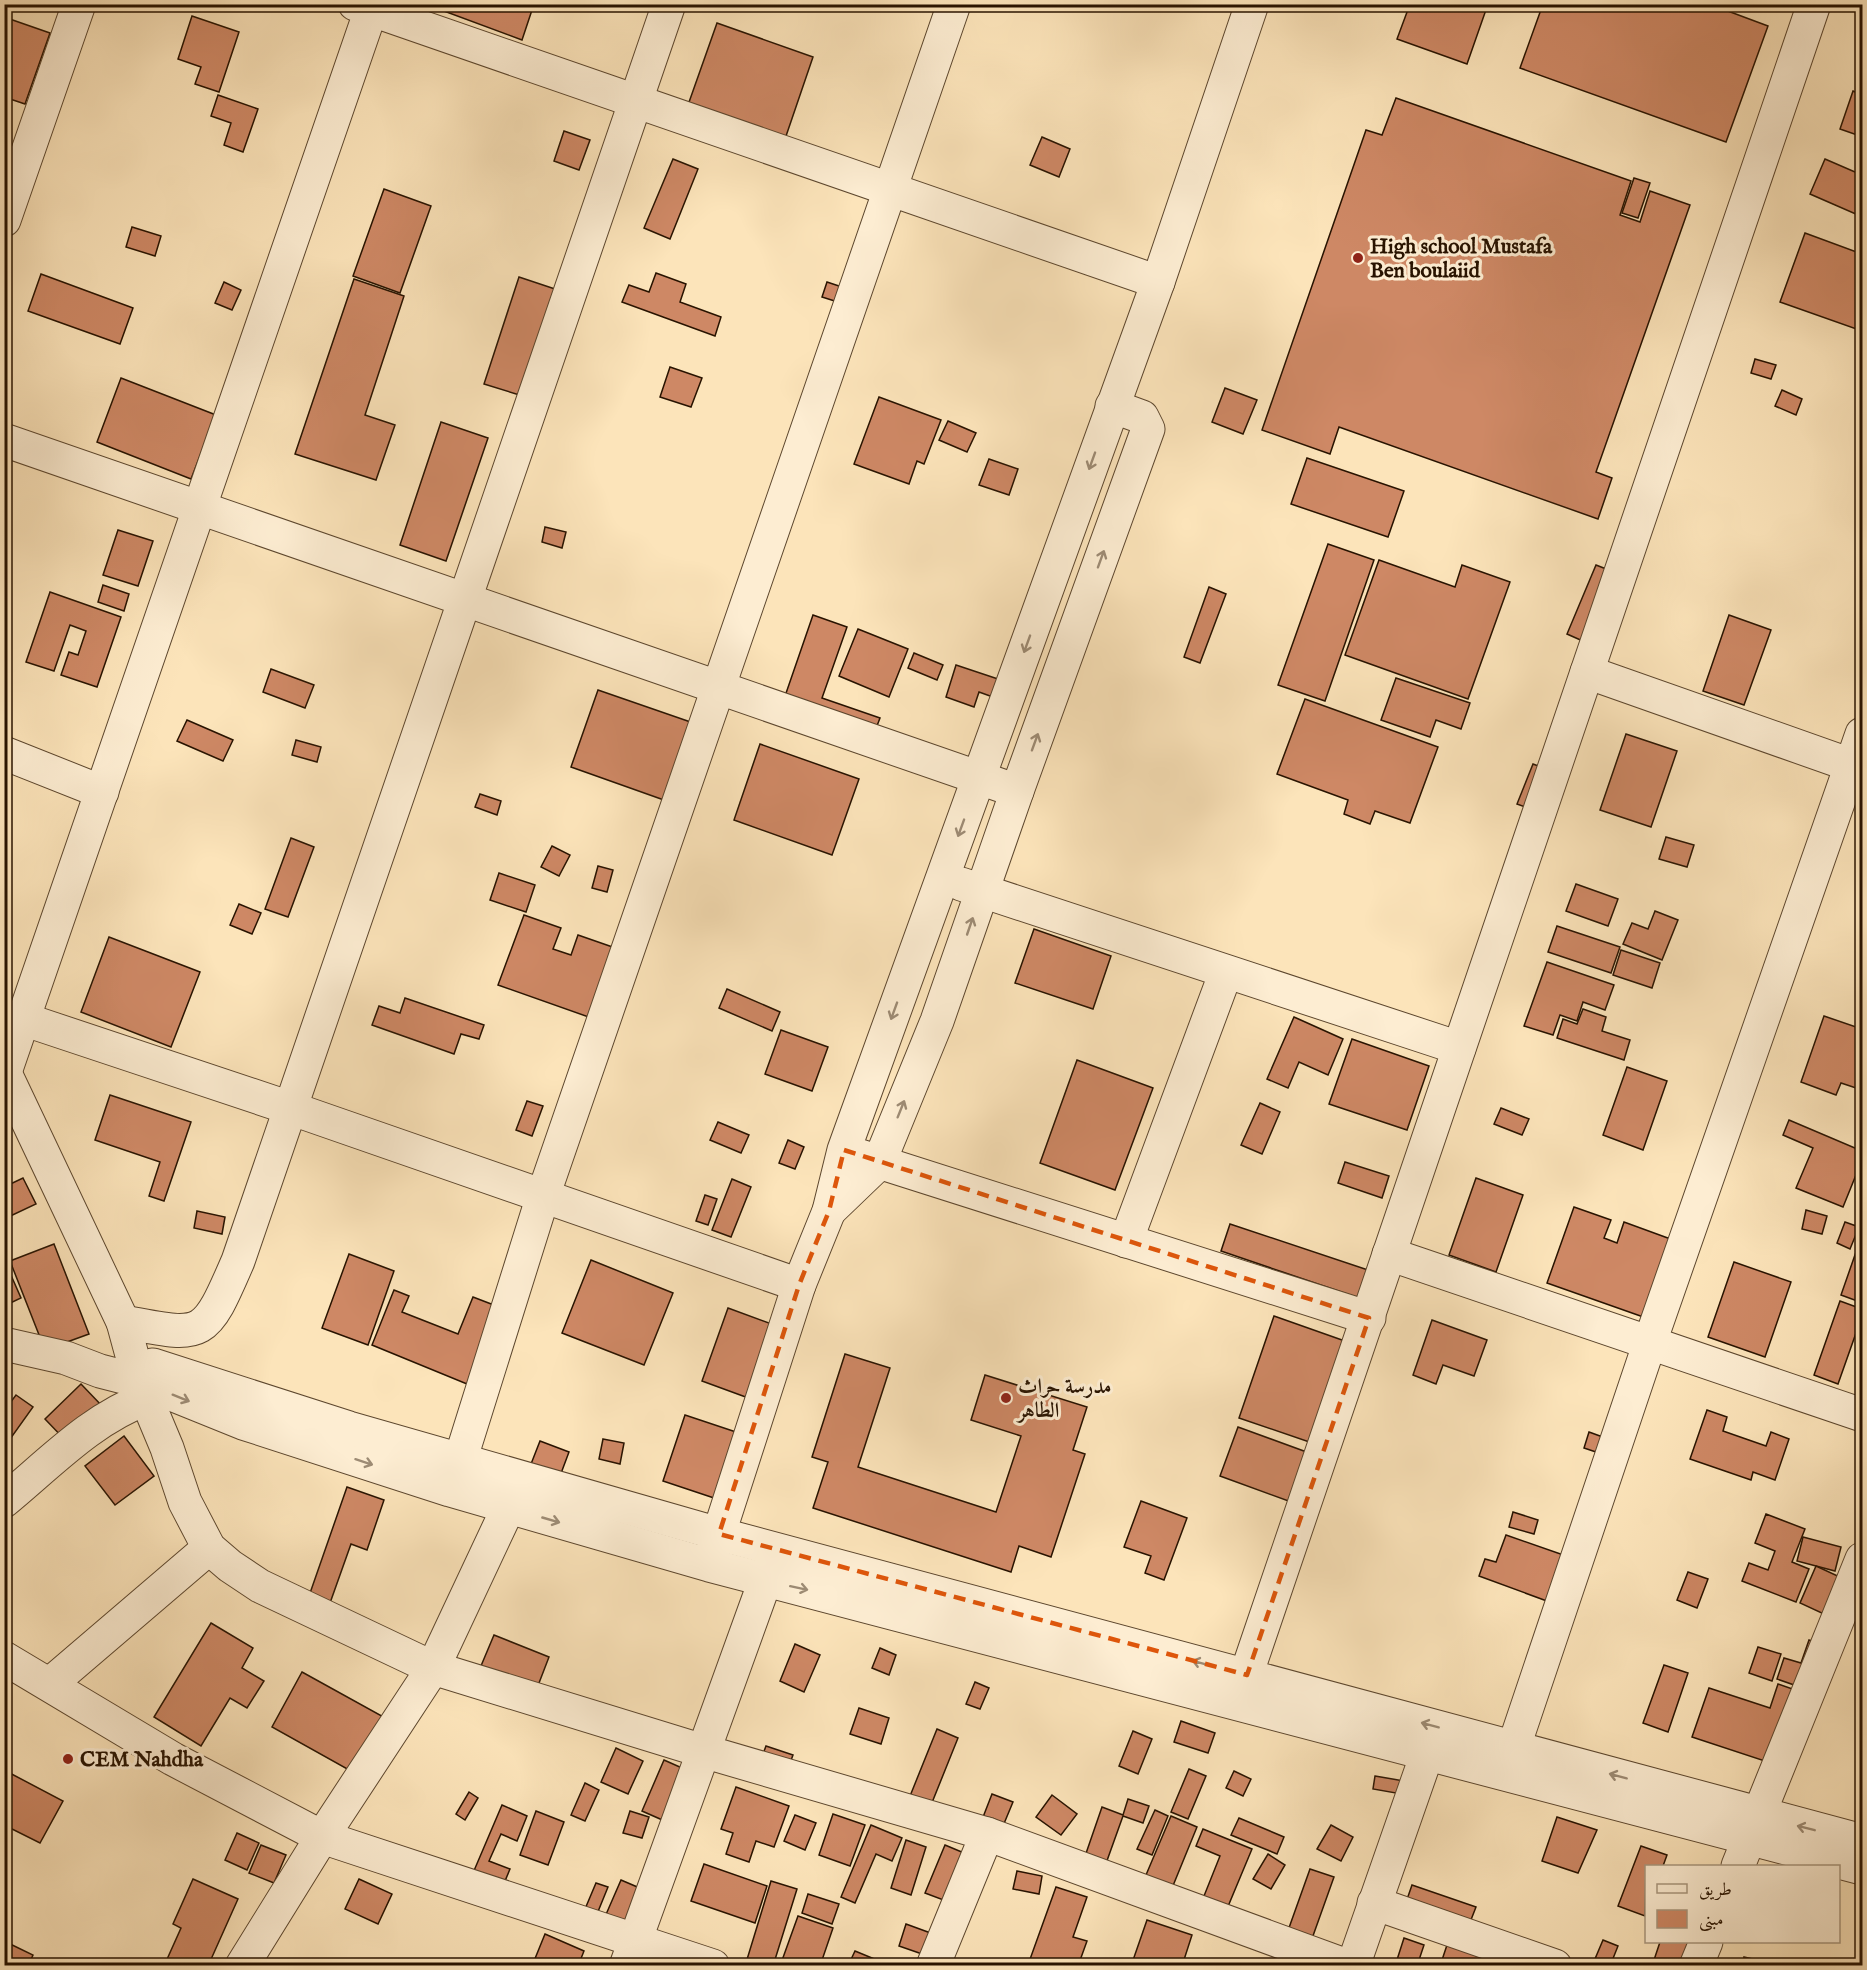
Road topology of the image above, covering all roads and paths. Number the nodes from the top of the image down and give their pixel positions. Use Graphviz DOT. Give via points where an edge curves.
graph roads {
  1 [pos="79,4"];
  2 [pos="669,4"];
  3 [pos="954,4"];
  4 [pos="1252,4"];
  5 [pos="1815,4"];
  6 [pos="366,6"];
  7 [pos="636,100"];
  8 [pos="891,190"];
  9 [pos="4,220"];
  10 [pos="1158,282"];
  11 [pos="1112,406"];
  12 [pos="4,440"];
  13 [pos="200,509"];
  14 [pos="464,600"];
  15 [pos="1587,672"];
  16 [pos="717,685"];
  17 [pos="1863,734"];
  18 [pos="4,753"];
  19 [pos="1857,767"];
  20 [pos="979,776"];
  21 [pos="1017,791"];
  22 [pos="102,792"];
  23 [pos="942,878"];
  24 [pos="982,892"];
  25 [pos="1226,972"];
  26 [pos="23,1020"];
  27 [pos="1459,1048"];
  28 [pos="5,1072"];
  29 [pos="290,1108"];
  30 [pos="844,1150"];
  31 [pos="879,1163"];
  32 [pos="543,1196"];
  33 [pos="829,1211"];
  34 [pos="1126,1241"];
  35 [pos="1389,1254"];
  36 [pos="799,1285"];
  37 [pos="1369,1318"];
  38 [pos="123,1322"];
  39 [pos="1650,1342"];
  40 [pos="4,1344"];
  41 [pos="139,1379"];
  42 [pos="1863,1415"];
  43 [pos="460,1459"];
  44 [pos="523,1477"];
  45 [pos="450,1490"];
  46 [pos="4,1501"];
  47 [pos="509,1509"];
  48 [pos="719,1534"];
  49 [pos="209,1548"];
  50 [pos="777,1549"];
  51 [pos="1863,1559"];
  52 [pos="709,1565"];
  53 [pos="766,1581"];
  54 [pos="4,1658"];
  55 [pos="434,1668"];
  56 [pos="50,1684"];
  57 [pos="1242,1689"];
  58 [pos="703,1751"];
  59 [pos="1426,1754"];
  60 [pos="1509,1761"];
  61 [pos="987,1834"];
  62 [pos="322,1837"];
  63 [pos="1750,1839"];
  64 [pos="1863,1841"];
  65 [pos="1863,1868"];
  66 [pos="1374,1903"];
  67 [pos="1705,1943"];
  68 [pos="631,1953"];
  69 [pos="242,1965"];
  70 [pos="713,1965"];
  71 [pos="933,1965"];
  72 [pos="1347,1965"];
  73 [pos="1353,1965"];
  74 [pos="1555,1965"];
  75 [pos="1696,1965"];
  1 -- 9 [label="street"];
  2 -- 7 [label="street"];
  3 -- 8 [label="street"];
  4 -- 10 [label="street"];
  5 -- 15 [label="street"];
  6 -- 7 [label="street"];
  6 -- 13 [label="street"];
  7 -- 8 [label="street"];
  7 -- 14 [label="street"];
  8 -- 10 [label="street"];
  8 -- 16 [label="street"];
  10 -- 11 [label="street"];
  11 -- 20 [label="street, one-way"];
  21 -- 11 [label="street, one-way" via="1148,429 1142,417"];
  12 -- 13 [label="street"];
  13 -- 14 [label="street"];
  13 -- 22 [label="street"];
  14 -- 16 [label="street"];
  14 -- 29 [label="street"];
  15 -- 19 [label="street"];
  15 -- 27 [label="street"];
  16 -- 20 [label="street"];
  16 -- 32 [label="street"];
  17 -- 19 [label="street"];
  18 -- 22 [label="street"];
  19 -- 39 [label="street"];
  20 -- 21 [label="street"];
  20 -- 23 [label="street, one-way"];
  21 -- 24 [label="street"];
  22 -- 26 [label="street"];
  23 -- 24 [label="street"];
  23 -- 30 [label="street, one-way"];
  24 -- 25 [label="street"];
  31 -- 24 [label="street, one-way" via="937,1021"];
  25 -- 27 [label="street"];
  25 -- 34 [label="street"];
  26 -- 28 [label="street"];
  26 -- 29 [label="street"];
  27 -- 35 [label="street"];
  28 -- 38 [label="street"];
  29 -- 32 [label="street"];
  29 -- 38 [label="street" via="237,1261 209,1318 196,1329 181,1332"];
  30 -- 31 [label="street"];
  30 -- 33 [label="street"];
  31 -- 33 [label="street"];
  31 -- 34 [label="street"];
  32 -- 36 [label="street"];
  32 -- 43 [label="street"];
  33 -- 36 [label="street"];
  34 -- 37 [label="street"];
  35 -- 37 [label="street"];
  35 -- 39 [label="street"];
  36 -- 48 [label="street"];
  37 -- 57 [label="street"];
  38 -- 41 [label="street"];
  39 -- 42 [label="street"];
  39 -- 60 [label="street"];
  40 -- 41 [label="street"];
  41 -- 43 [label="street" via="349,1428"];
  41 -- 45 [label="street, one-way" via="243,1423"];
  41 -- 46 [label="street" via="132,1404 101,1422"];
  41 -- 49 [label="street" via="185,1502"];
  43 -- 44 [label="street"];
  43 -- 45 [label="street"];
  44 -- 47 [label="street"];
  44 -- 48 [label="street"];
  45 -- 47 [label="street"];
  47 -- 52 [label="street, one-way"];
  47 -- 55 [label="street"];
  48 -- 50 [label="street"];
  48 -- 52 [label="street"];
  49 -- 55 [label="street" via="260,1586"];
  49 -- 56 [label="street"];
  50 -- 53 [label="street"];
  57 -- 50 [label="street, one-way"];
  51 -- 63 [label="street"];
  52 -- 53 [label="street"];
  53 -- 57 [label="street, one-way"];
  53 -- 58 [label="street"];
  54 -- 56 [label="street"];
  55 -- 58 [label="street"];
  55 -- 62 [label="street"];
  56 -- 62 [label="street" via="172,1759"];
  57 -- 59 [label="street"];
  60 -- 57 [label="street, one-way"];
  58 -- 61 [label="street"];
  58 -- 68 [label="street"];
  59 -- 60 [label="street"];
  59 -- 66 [label="street"];
  60 -- 63 [label="street"];
  61 -- 71 [label="street"];
  61 -- 72 [label="street"];
  62 -- 68 [label="street"];
  62 -- 69 [label="street"];
  64 -- 63 [label="street, one-way" via="1793,1825"];
  63 -- 65 [label="street"];
  66 -- 73 [label="street"];
  66 -- 74 [label="street"];
  67 -- 75 [label="street"];
  68 -- 70 [label="street"];
}
